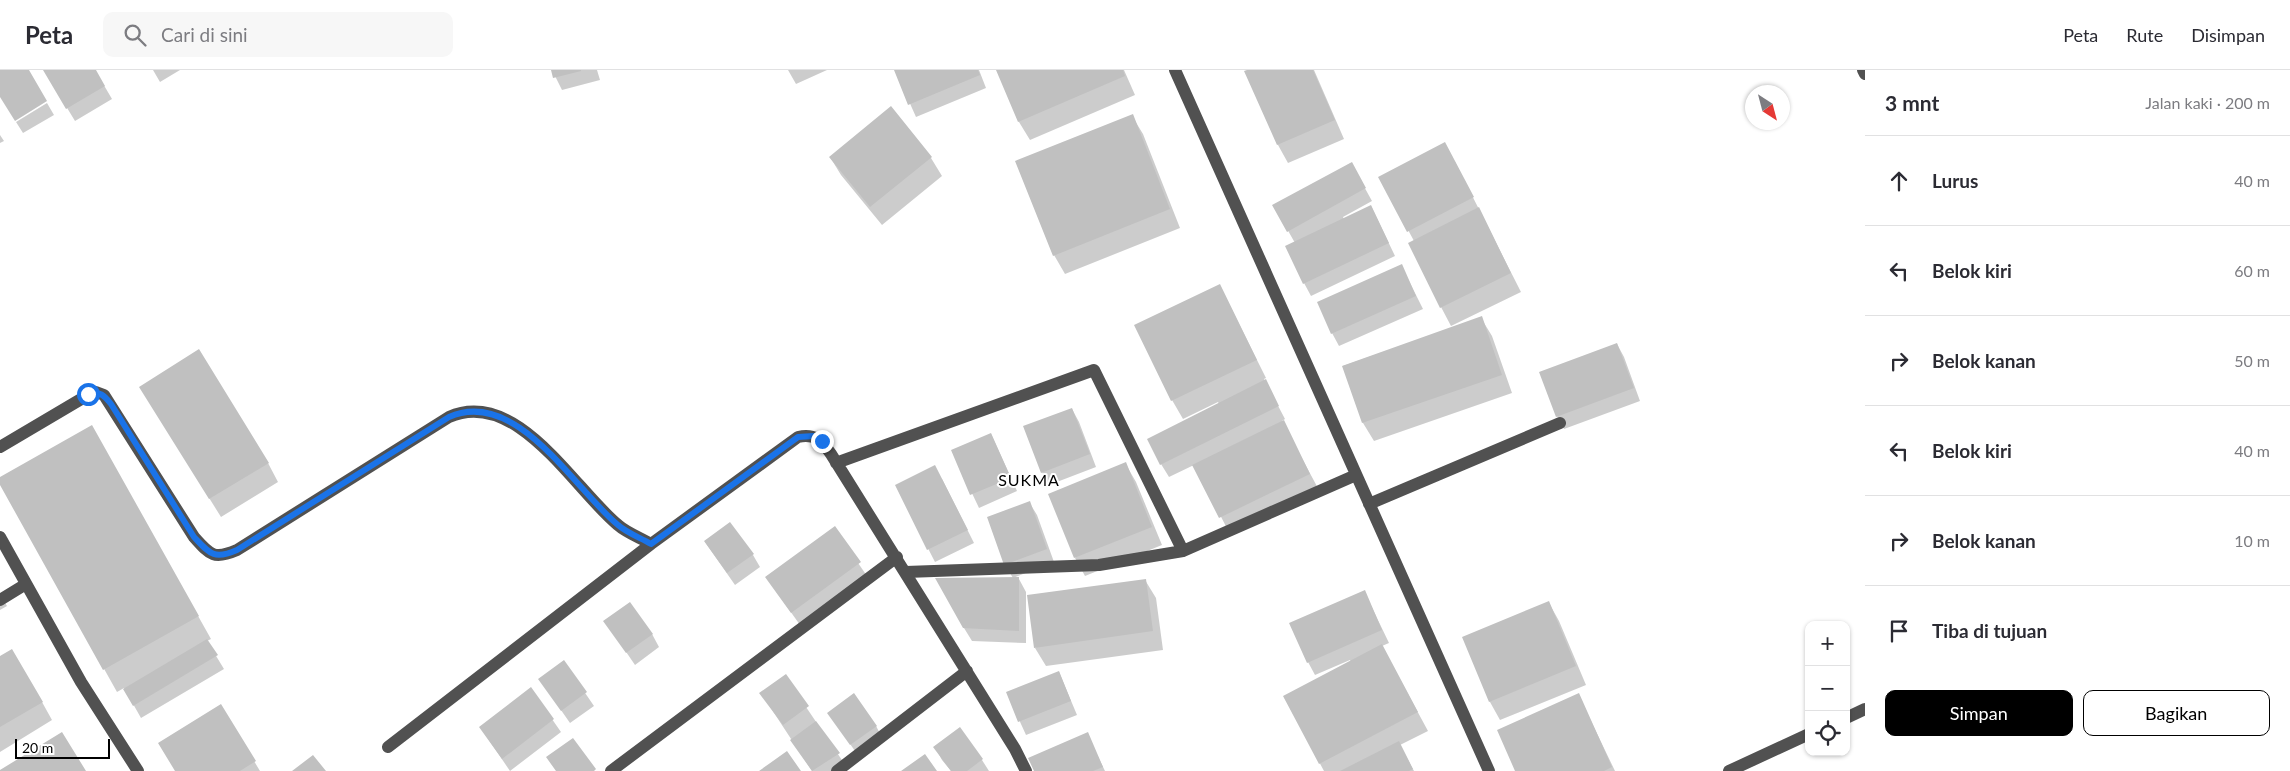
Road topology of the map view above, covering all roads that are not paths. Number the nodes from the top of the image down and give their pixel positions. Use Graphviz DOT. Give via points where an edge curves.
graph roads {
  1 [pos="1176,70"];
  2 [pos="1863,70"];
  3 [pos="1865,74"];
  4 [pos="1560,423"];
  5 [pos="0,447"];
  6 [pos="836,463"];
  7 [pos="1356,475"];
  8 [pos="1370,504"];
  9 [pos="0,537"];
  10 [pos="651,544"];
  11 [pos="1183,551"];
  12 [pos="897,557"];
  13 [pos="906,572"];
  14 [pos="26,584"];
  15 [pos="0,600"];
  16 [pos="966,670"];
  17 [pos="1865,709"];
  18 [pos="1850,716"];
  19 [pos="1805,736"];
  20 [pos="388,747"];
  21 [pos="138,771"];
  22 [pos="611,771"];
  23 [pos="837,771"];
  24 [pos="1026,771"];
  25 [pos="1489,771"];
  26 [pos="1729,771"];
  1 -- 7 [label="street"];
  2 -- 3 [label="street"];
  4 -- 8 [label="street"];
  5 -- 10 [label="street" via="88,394 104,395 194,537 215,556 223,556 449,417 462,411 478,410 530,434 618,526"];
  6 -- 10 [label="street" via="822,441 814,436 798,437"];
  6 -- 11 [label="street" via="1094,370"];
  6 -- 12 [label="street"];
  7 -- 8 [label="street"];
  7 -- 11 [label="street"];
  8 -- 25 [label="street"];
  9 -- 14 [label="street"];
  10 -- 20 [label="street"];
  11 -- 13 [label="street" via="1099,565"];
  12 -- 13 [label="street"];
  12 -- 22 [label="street"];
  13 -- 16 [label="street"];
  14 -- 15 [label="street"];
  14 -- 21 [label="street" via="81,682"];
  16 -- 23 [label="street"];
  16 -- 24 [label="street"];
  17 -- 18 [label="street"];
  19 -- 26 [label="street"];
}
